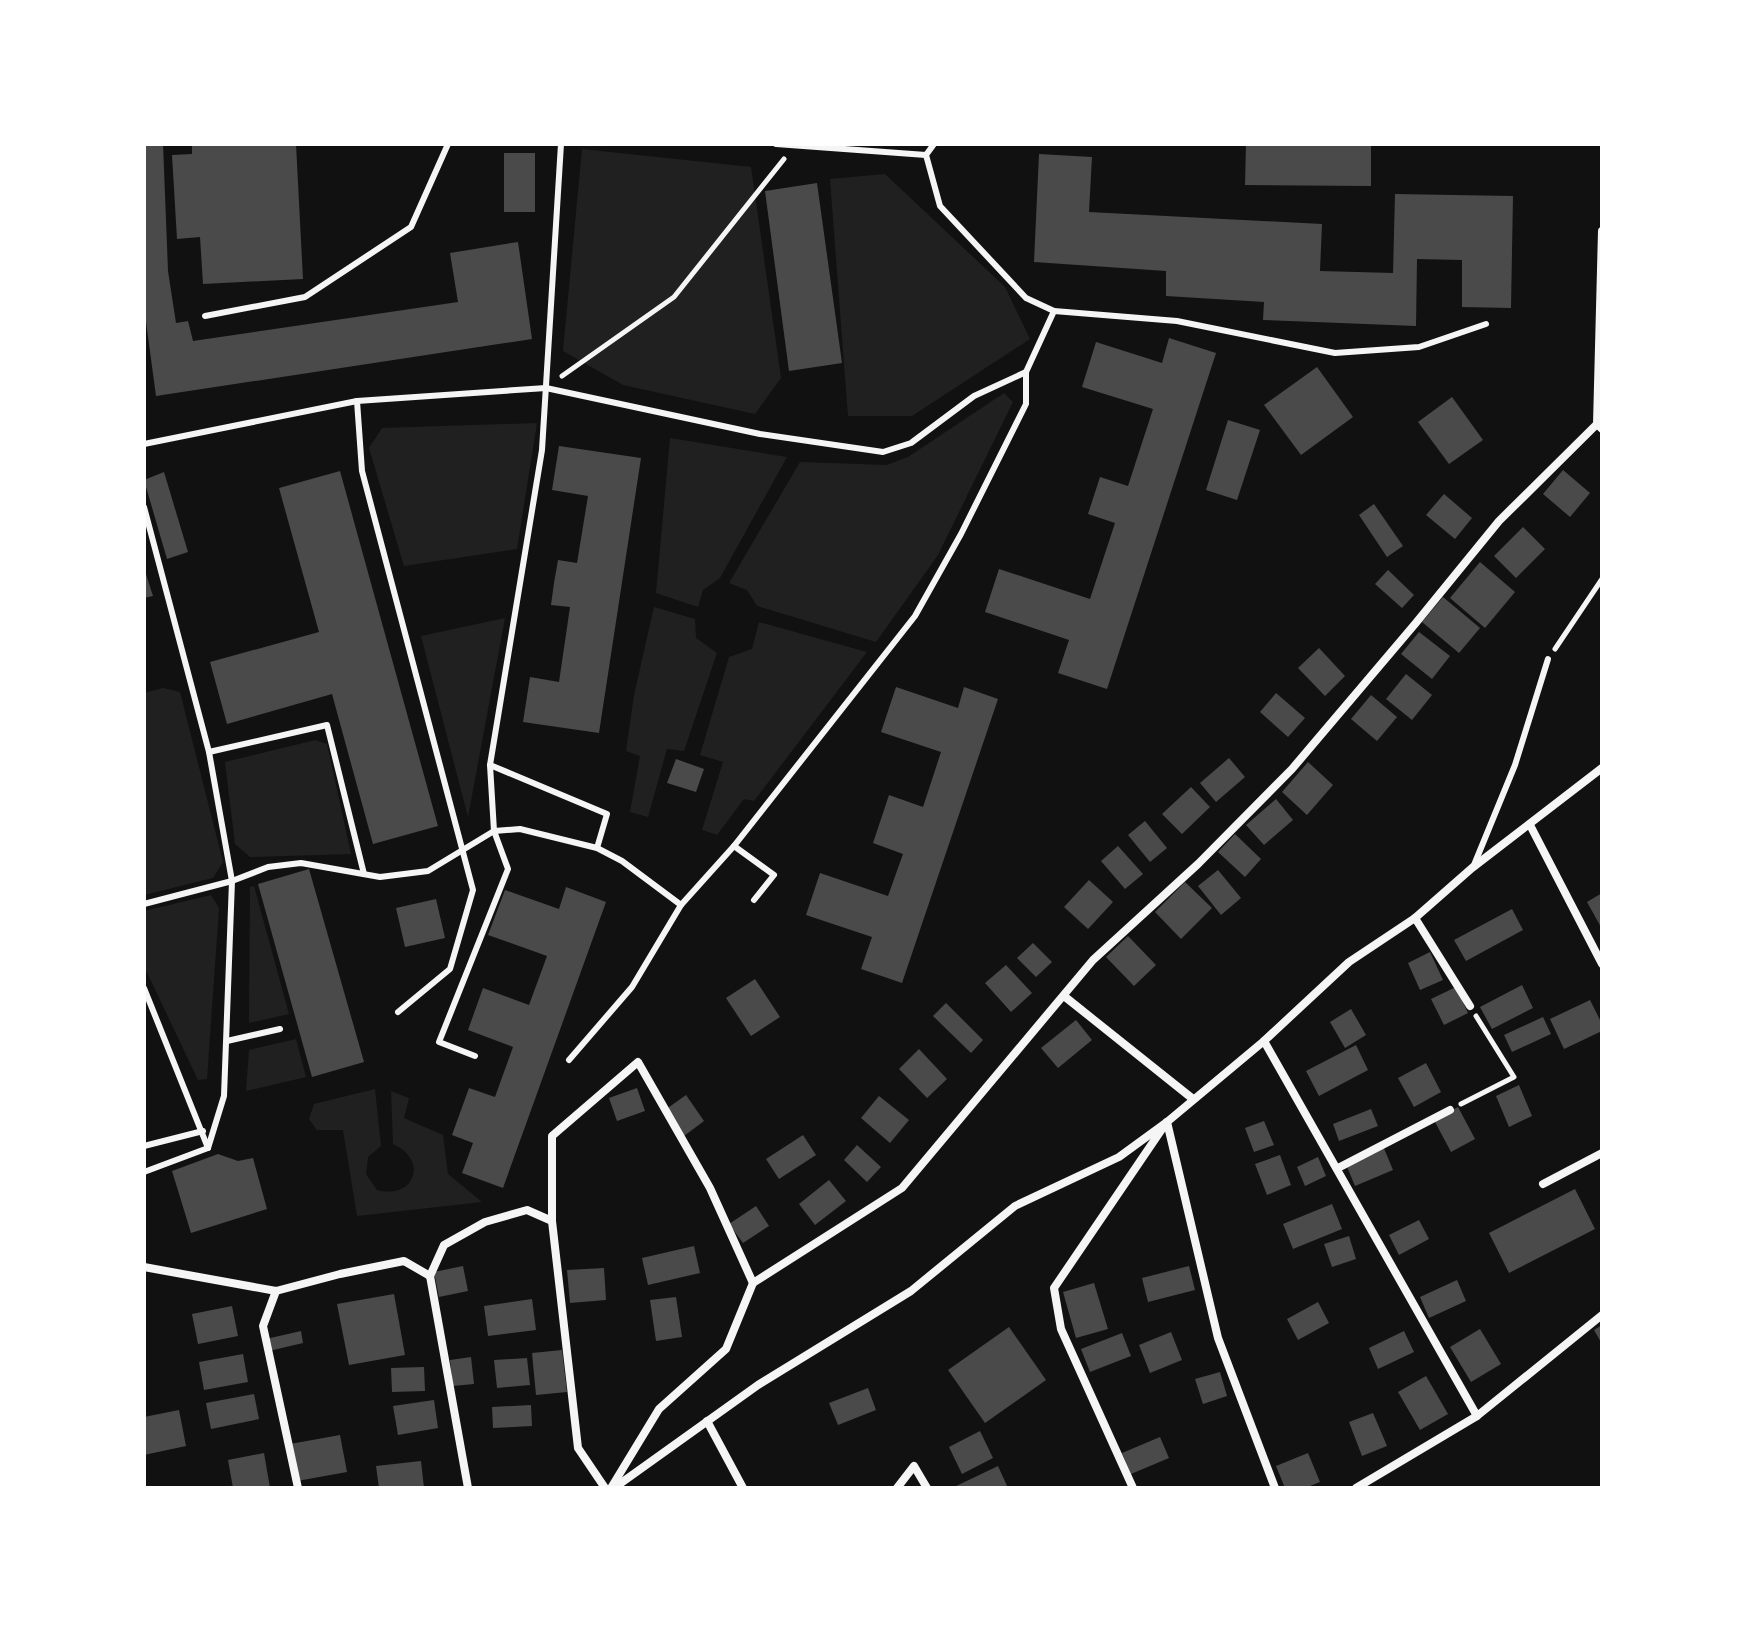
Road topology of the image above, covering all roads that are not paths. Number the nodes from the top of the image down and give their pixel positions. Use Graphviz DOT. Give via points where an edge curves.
graph roads {
  1 [pos="448,144"];
  2 [pos="561,144"];
  3 [pos="776,144"];
  4 [pos="934,144"];
  5 [pos="795,146"];
  6 [pos="926,155"];
  7 [pos="1602,231"];
  8 [pos="1054,311"];
  9 [pos="205,316"];
  10 [pos="1486,324"];
  11 [pos="1026,372"];
  12 [pos="546,388"];
  13 [pos="357,401"];
  14 [pos="1600,427"];
  15 [pos="144,444"];
  16 [pos="144,507"];
  17 [pos="1548,659"];
  18 [pos="209,752"];
  19 [pos="490,765"];
  20 [pos="1602,768"];
  21 [pos="1530,825"];
  22 [pos="494,831"];
  23 [pos="734,846"];
  24 [pos="597,848"];
  25 [pos="464,851"];
  26 [pos="1472,868"];
  27 [pos="364,874"];
  28 [pos="232,881"];
  29 [pos="754,900"];
  30 [pos="144,904"];
  31 [pos="681,905"];
  32 [pos="1415,918"];
  33 [pos="1602,964"];
  34 [pos="144,988"];
  35 [pos="1064,996"];
  36 [pos="1470,1006"];
  37 [pos="398,1012"];
  38 [pos="280,1029"];
  39 [pos="227,1041"];
  40 [pos="1264,1041"];
  41 [pos="475,1056"];
  42 [pos="569,1060"];
  43 [pos="1193,1099"];
  44 [pos="1450,1110"];
  45 [pos="1167,1122"];
  46 [pos="203,1131"];
  47 [pos="144,1146"];
  48 [pos="208,1148"];
  49 [pos="1602,1153"];
  50 [pos="1338,1168"];
  51 [pos="144,1172"];
  52 [pos="1543,1184"];
  53 [pos="552,1221"];
  54 [pos="144,1267"];
  55 [pos="430,1276"];
  56 [pos="753,1283"];
  57 [pos="276,1291"];
  58 [pos="1602,1315"];
  59 [pos="1477,1416"];
  60 [pos="707,1421"];
  61 [pos="298,1488"];
  62 [pos="468,1488"];
  63 [pos="610,1488"];
  64 [pos="743,1488"];
  65 [pos="897,1488"];
  66 [pos="927,1488"];
  67 [pos="1133,1488"];
  68 [pos="1275,1488"];
  69 [pos="1356,1488"];
  1 -- 9 [label="lane" via="411,227 305,297"];
  2 -- 12 [label="lane"];
  3 -- 5 [label="lane"];
  4 -- 6 [label="lane"];
  5 -- 6 [label="lane"];
  6 -- 8 [label="lane" via="940,206 1026,298"];
  7 -- 14 [label="street"];
  8 -- 10 [label="lane" via="1177,321 1335,353 1419,347"];
  8 -- 11 [label="lane"];
  11 -- 12 [label="lane" via="974,396 911,443 883,452 760,434"];
  11 -- 23 [label="lane" via="1026,404 915,616"];
  12 -- 13 [label="lane"];
  12 -- 19 [label="lane" via="542,450"];
  13 -- 15 [label="lane"];
  13 -- 25 [label="lane" via="362,471"];
  14 -- 35 [label="street" via="1499,521 1292,769 1093,960"];
  16 -- 18 [label="lane"];
  17 -- 26 [label="lane" via="1515,765"];
  18 -- 27 [label="lane" via="327,725"];
  18 -- 28 [label="lane"];
  19 -- 22 [label="lane"];
  19 -- 24 [label="lane" via="607,814"];
  20 -- 21 [label="street"];
  21 -- 26 [label="street"];
  21 -- 33 [label="street"];
  22 -- 24 [label="lane" via="520,829"];
  22 -- 25 [label="lane"];
  22 -- 41 [label="lane" via="508,869 439,1042"];
  23 -- 29 [label="lane" via="774,875"];
  23 -- 31 [label="lane"];
  24 -- 31 [label="lane"];
  25 -- 27 [label="lane" via="428,871"];
  25 -- 37 [label="lane" via="473,890 450,969"];
  26 -- 32 [label="street"];
  27 -- 28 [label="lane" via="301,863 268,867"];
  28 -- 30 [label="lane"];
  28 -- 39 [label="lane"];
  31 -- 42 [label="lane" via="632,987"];
  32 -- 36 [label="street"];
  32 -- 40 [label="street" via="1349,962"];
  34 -- 46 [label="lane"];
  35 -- 43 [label="street"];
  35 -- 56 [label="street" via="902,1188"];
  38 -- 39 [label="lane"];
  39 -- 48 [label="lane" via="224,1096"];
  40 -- 43 [label="street"];
  40 -- 50 [label="street"];
  43 -- 45 [label="street"];
  44 -- 50 [label="street"];
  45 -- 60 [label="street" via="1119,1157 1015,1206 911,1291"];
  45 -- 67 [label="street" via="1054,1288 1061,1329"];
  45 -- 68 [label="street" via="1218,1338"];
  46 -- 47 [label="lane"];
  46 -- 48 [label="lane"];
  48 -- 51 [label="lane"];
  49 -- 52 [label="street"];
  50 -- 59 [label="street"];
  53 -- 55 [label="street" via="527,1210 485,1222 444,1245"];
  53 -- 56 [label="street" via="552,1136 638,1062 710,1188"];
  53 -- 63 [label="street" via="578,1448"];
  54 -- 57 [label="street"];
  55 -- 57 [label="street" via="404,1261"];
  55 -- 62 [label="street"];
  56 -- 63 [label="street" via="726,1349 659,1409"];
  57 -- 61 [label="street" via="263,1326"];
  58 -- 59 [label="street"];
  59 -- 69 [label="street"];
  60 -- 63 [label="street"];
  60 -- 64 [label="street"];
  65 -- 66 [label="street" via="914,1466"];
}
